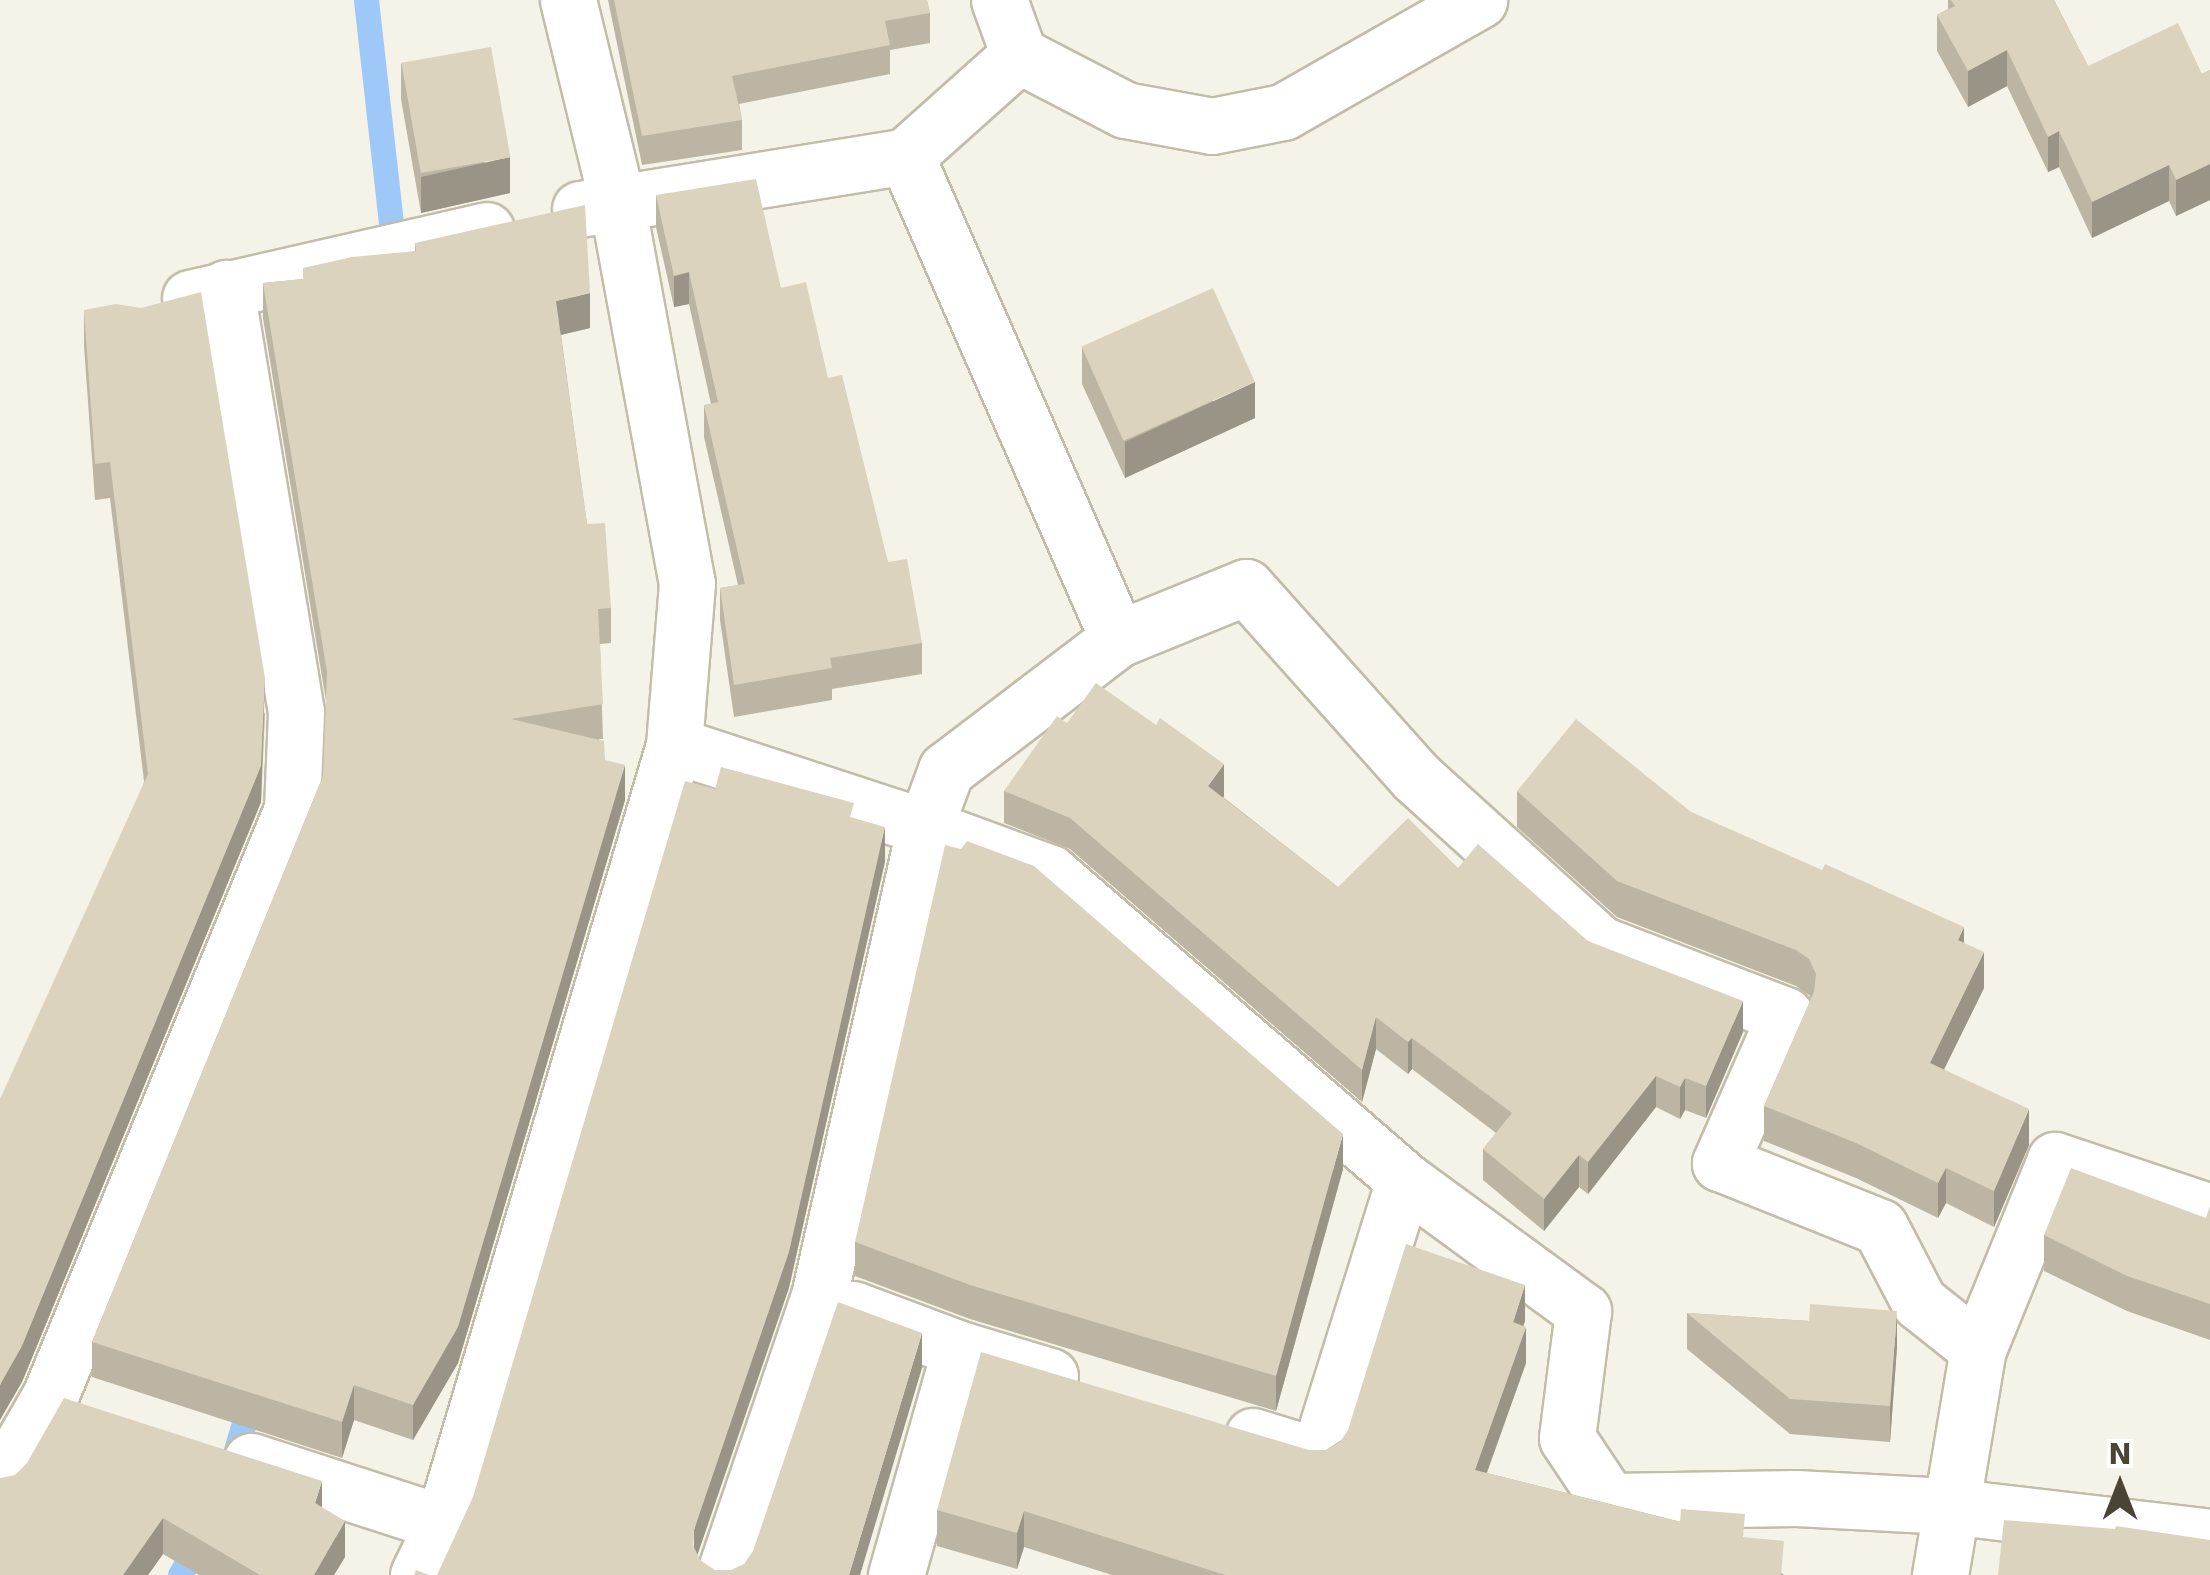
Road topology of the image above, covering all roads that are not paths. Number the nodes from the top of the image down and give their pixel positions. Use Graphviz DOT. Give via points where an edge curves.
graph roads {
  1 [pos="568,0"];
  2 [pos="999,0"];
  3 [pos="1479,0"];
  4 [pos="1018,55"];
  5 [pos="906,156"];
  6 [pos="616,201"];
  7 [pos="226,288"];
  8 [pos="134,314"];
  9 [pos="1118,639"];
  10 [pos="674,745"];
  11 [pos="925,827"];
  12 [pos="1404,1180"];
  13 [pos="2206,1206"];
  14 [pos="819,1296"];
  15 [pos="960,1350"];
  16 [pos="1978,1350"];
  17 [pos="1092,1388"];
  18 [pos="50,1396"];
  19 [pos="106,1414"];
  20 [pos="1205,1422"];
  21 [pos="200,1444"];
  22 [pos="0,1483"];
  23 [pos="1948,1506"];
  24 [pos="443,1522"];
  25 [pos="2210,1537"];
  26 [pos="418,1575"];
  27 [pos="724,1575"];
  28 [pos="896,1575"];
  29 [pos="1940,1575"];
  1 -- 6 [label="street"];
  2 -- 4 [label="street"];
  3 -- 4 [label="street" via="1283,112 1212,126 1125,110"];
  4 -- 5 [label="street"];
  5 -- 6 [label="street"];
  5 -- 9 [label="street"];
  6 -- 7 [label="street"];
  6 -- 10 [label="street" via="686,584"];
  7 -- 8 [label="street"];
  7 -- 18 [label="street" via="296,712 292,809"];
  9 -- 11 [label="street" via="946,770"];
  9 -- 16 [label="street" via="1246,587 1416,776 1600,944 1785,1015 1720,1162 1880,1227 1919,1302"];
  10 -- 11 [label="street"];
  10 -- 24 [label="street"];
  11 -- 12 [label="street" via="1050,874"];
  11 -- 14 [label="street"];
  12 -- 20 [label="street" via="1318,1456"];
  12 -- 23 [label="street" via="1583,1311 1567,1438 1609,1501 1796,1498"];
  13 -- 16 [label="street" via="2054,1160"];
  14 -- 15 [label="street"];
  14 -- 27 [label="street"];
  15 -- 17 [label="street"];
  15 -- 28 [label="street"];
  16 -- 23 [label="street"];
  18 -- 19 [label="street"];
  18 -- 22 [label="street"];
  21 -- 24 [label="street"];
  23 -- 25 [label="street"];
  23 -- 29 [label="street"];
  24 -- 26 [label="street"];
}
